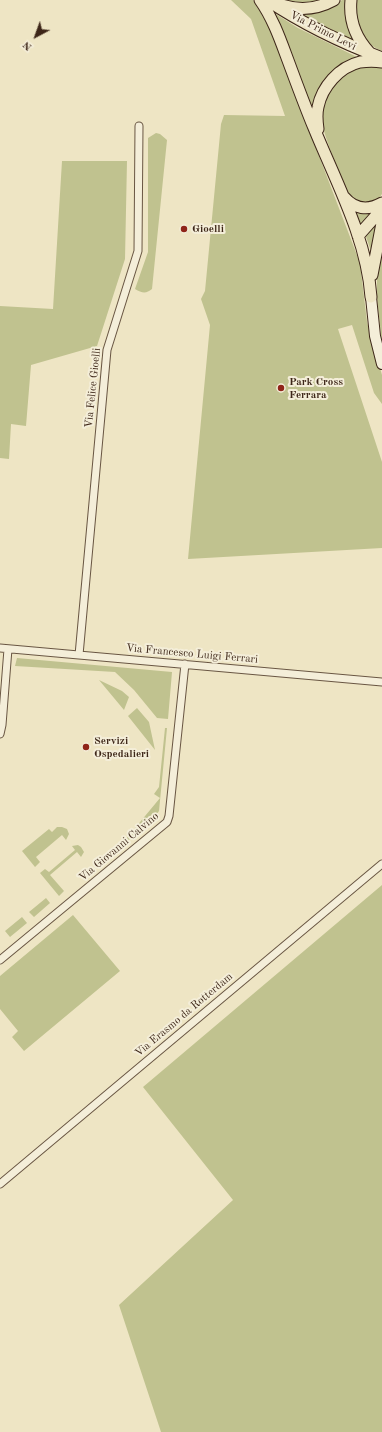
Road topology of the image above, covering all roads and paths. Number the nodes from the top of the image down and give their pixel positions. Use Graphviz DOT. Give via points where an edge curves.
graph roads {
  1 [pos="260,0"];
  2 [pos="268,0"];
  3 [pos="334,0"];
  4 [pos="351,0"];
  5 [pos="370,54"];
  6 [pos="382,58"];
  7 [pos="382,62"];
  8 [pos="139,126"];
  9 [pos="323,149"];
  10 [pos="342,195"];
  11 [pos="382,203"];
  12 [pos="382,209"];
  13 [pos="382,223"];
  14 [pos="358,236"];
  15 [pos="371,297"];
  16 [pos="382,364"];
  17 [pos="0,648"];
  18 [pos="8,649"];
  19 [pos="80,655"];
  20 [pos="185,664"];
  21 [pos="382,682"];
  22 [pos="0,734"];
  23 [pos="382,864"];
  24 [pos="0,960"];
  25 [pos="0,1184"];
  1 -- 9 [label="main road" via="270,16"];
  2 -- 3 [label="main road" via="289,8 303,9 321,6"];
  2 -- 5 [label="main road, Via Primo Levi" via="320,32"];
  4 -- 5 [label="main road" via="352,25 362,45"];
  5 -- 6 [label="main road, Via Primo Levi"];
  7 -- 9 [label="main road" via="359,62 349,66 326,87 316,118"];
  8 -- 19 [label="street, Via Felice Gioelli" via="138,251 107,350"];
  9 -- 10 [label="main road"];
  10 -- 11 [label="main road" via="359,208 374,207"];
  10 -- 14 [label="main road"];
  12 -- 14 [label="main road"];
  13 -- 15 [label="main road" via="372,270"];
  14 -- 15 [label="main road" via="367,263"];
  15 -- 16 [label="main road" via="375,336"];
  17 -- 18 [label="street, Via Francesco Luigi Ferrari"];
  18 -- 19 [label="street, Via Francesco Luigi Ferrari"];
  18 -- 22 [label="street"];
  19 -- 20 [label="street, Via Francesco Luigi Ferrari"];
  20 -- 21 [label="street, Via Francesco Luigi Ferrari"];
  20 -- 24 [label="street, Via Giovanni Calvino" via="167,822"];
  23 -- 25 [label="street, Via Erasmo da Rotterdam"];
}
